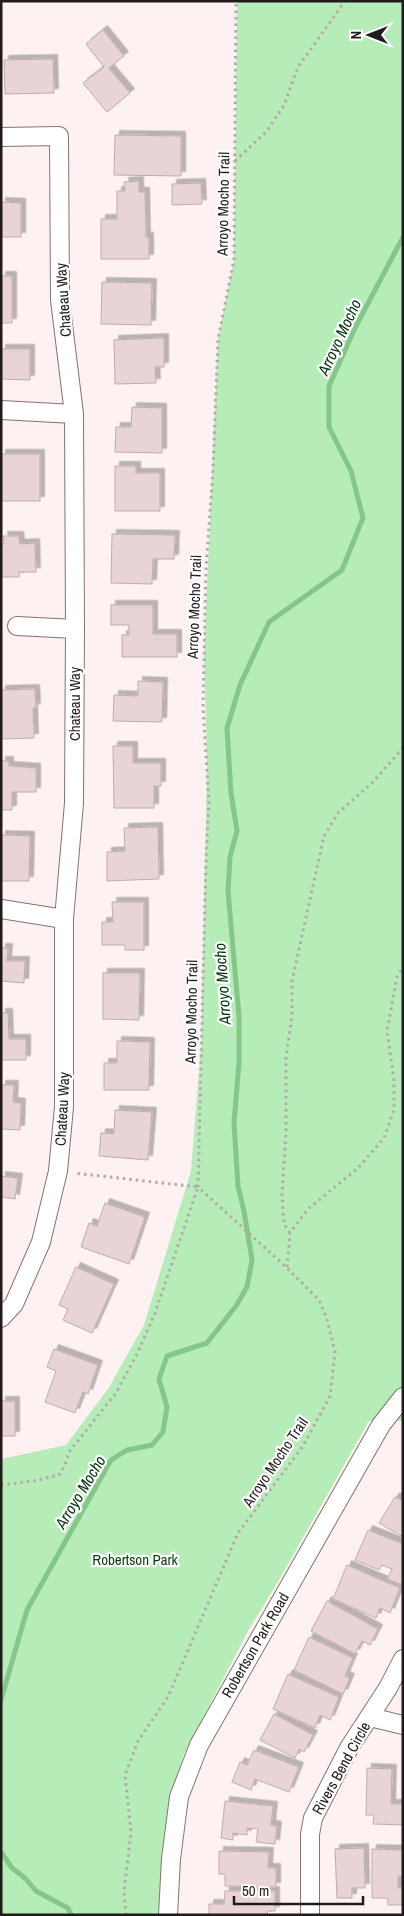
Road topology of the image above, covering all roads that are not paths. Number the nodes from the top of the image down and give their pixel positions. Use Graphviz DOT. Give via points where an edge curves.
graph roads {
  1 [pos="1,136"];
  2 [pos="1,410"];
  3 [pos="74,414"];
  4 [pos="17,626"];
  5 [pos="75,629"];
  6 [pos="1,909"];
  7 [pos="64,919"];
  8 [pos="1,1318"];
  9 [pos="403,1398"];
  10 [pos="403,1659"];
  11 [pos="370,1717"];
  12 [pos="403,1725"];
  13 [pos="168,1915"];
  14 [pos="310,1915"];
  1 -- 3 [label="street, Chateau Way" via="59,136 60,300"];
  2 -- 3 [label="street"];
  3 -- 5 [label="street, Chateau Way"];
  4 -- 5 [label="street"];
  5 -- 7 [label="street, Chateau Way" via="74,803"];
  6 -- 7 [label="street"];
  7 -- 8 [label="street, Chateau Way" via="64,1107 58,1171 41,1242 14,1304"];
  9 -- 13 [label="street, Robertson Park Road" via="381,1424 199,1745 179,1798"];
  10 -- 11 [label="street, Rivers Bend Circle"];
  11 -- 12 [label="street"];
  11 -- 14 [label="street, Rivers Bend Circle" via="313,1818 310,1834"];
}
